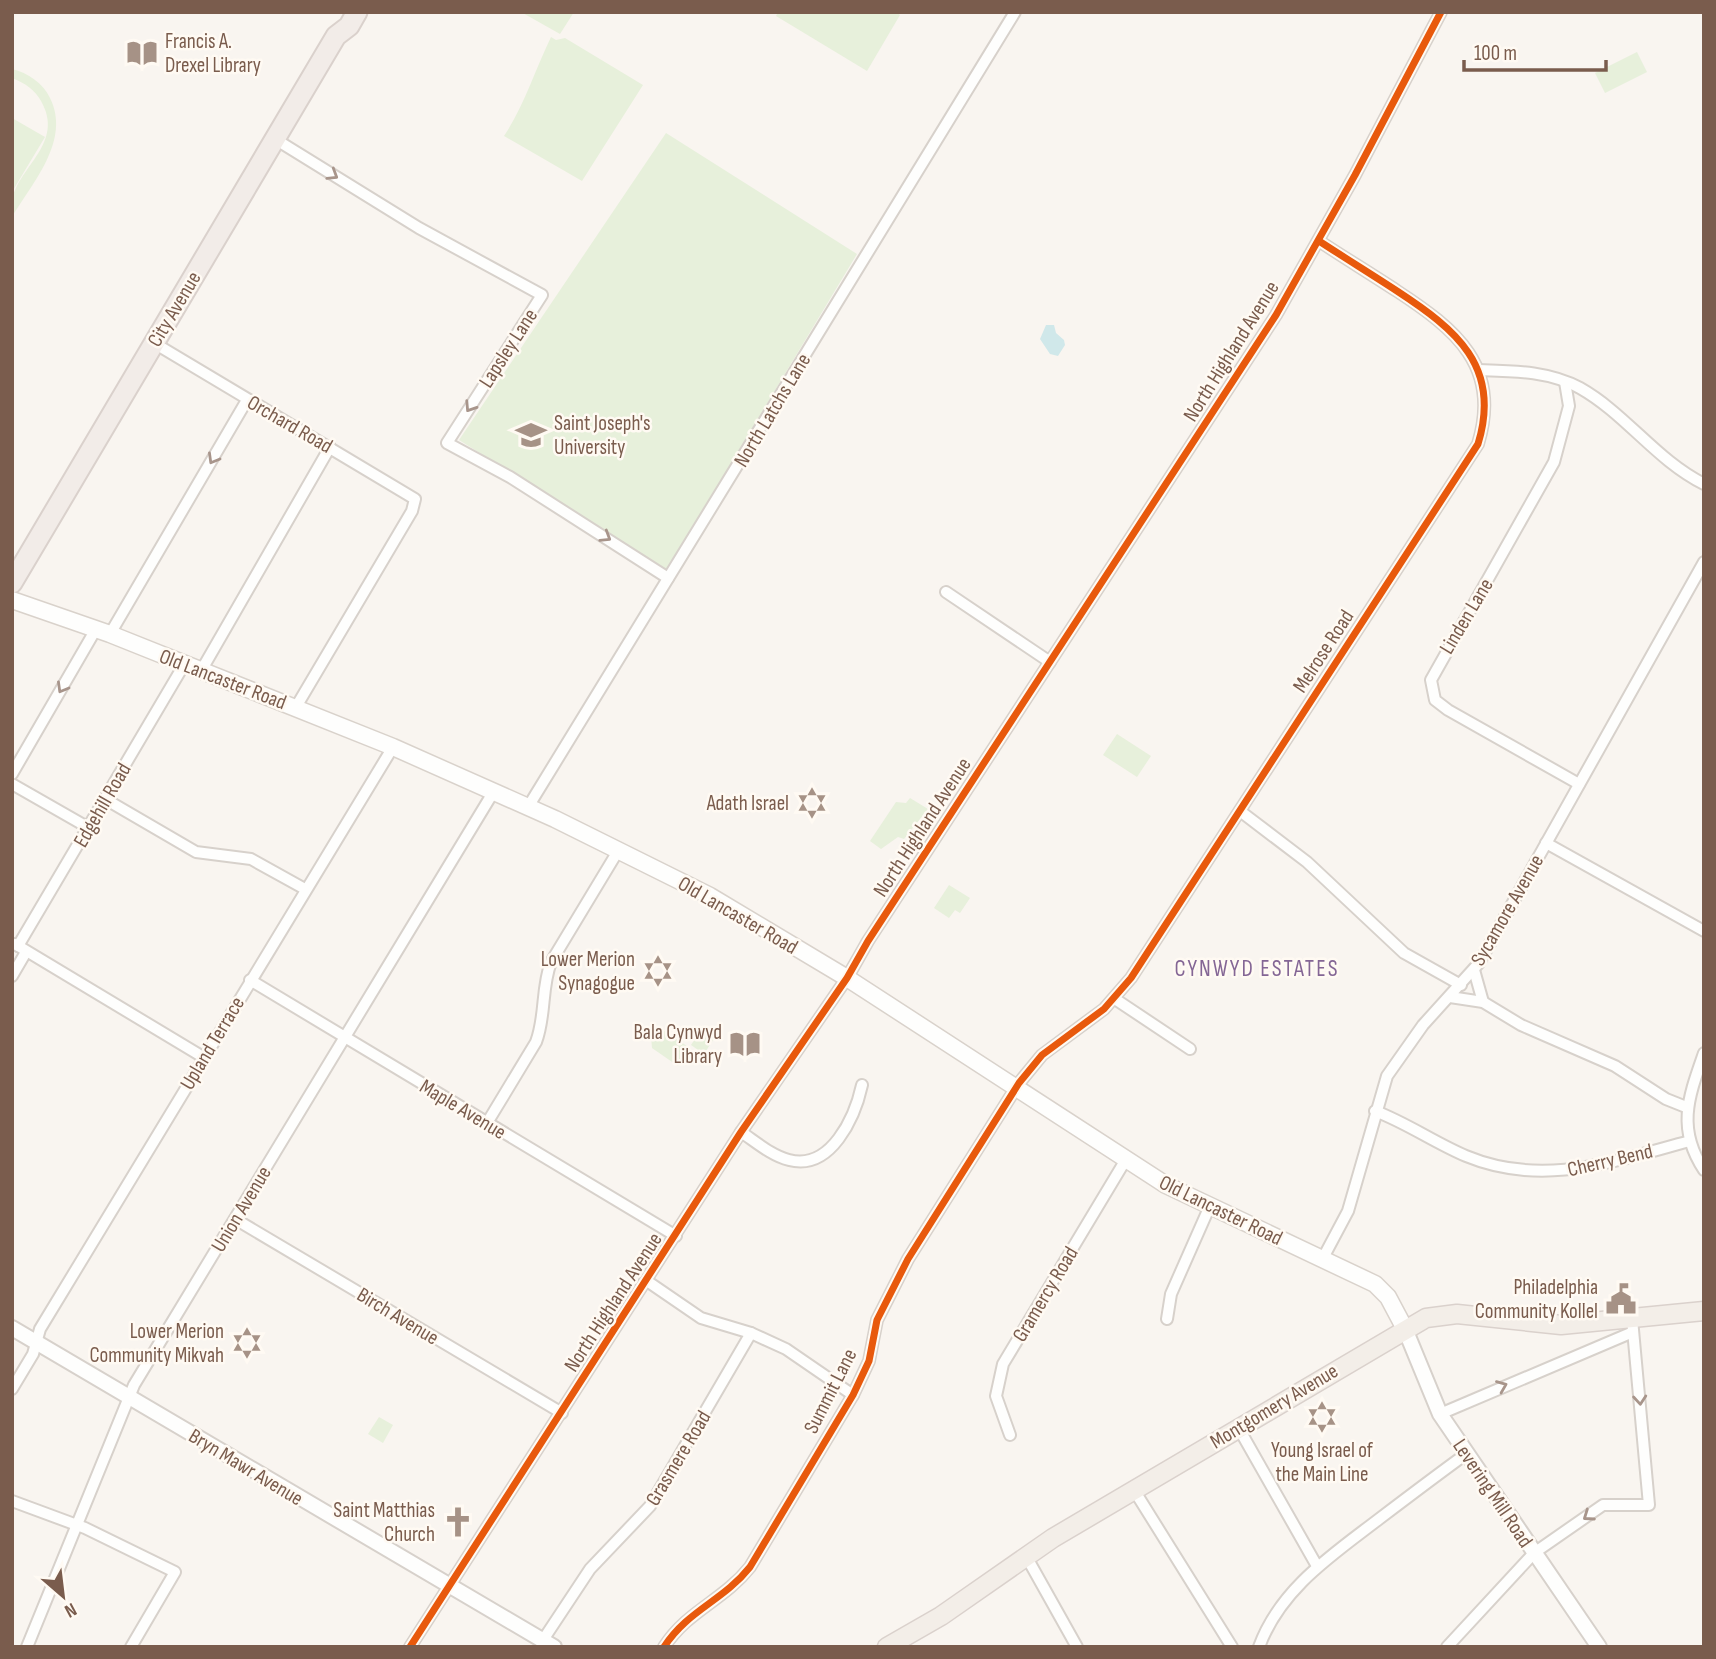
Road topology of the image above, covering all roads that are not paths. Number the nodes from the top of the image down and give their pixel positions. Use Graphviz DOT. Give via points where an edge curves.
graph roads {
  1 [pos="342,12"];
  2 [pos="357,12"];
  3 [pos="1015,12"];
  4 [pos="1441,12"];
  5 [pos="336,36"];
  6 [pos="275,139"];
  7 [pos="1319,241"];
  8 [pos="154,343"];
  9 [pos="1479,370"];
  10 [pos="1565,382"];
  11 [pos="1587,394"];
  12 [pos="247,400"];
  13 [pos="1569,406"];
  14 [pos="330,447"];
  15 [pos="1704,484"];
  16 [pos="1704,562"];
  17 [pos="668,578"];
  18 [pos="12,583"];
  19 [pos="946,592"];
  20 [pos="12,600"];
  21 [pos="103,632"];
  22 [pos="1050,662"];
  23 [pos="185,663"];
  24 [pos="201,671"];
  25 [pos="296,707"];
  26 [pos="393,747"];
  27 [pos="12,774"];
  28 [pos="12,784"];
  29 [pos="1579,784"];
  30 [pos="494,791"];
  31 [pos="105,799"];
  32 [pos="528,807"];
  33 [pos="1240,811"];
  34 [pos="89,828"];
  35 [pos="1546,843"];
  36 [pos="618,851"];
  37 [pos="306,889"];
  38 [pos="1704,931"];
  39 [pos="19,947"];
  40 [pos="1474,970"];
  41 [pos="12,976"];
  42 [pos="847,978"];
  43 [pos="250,980"];
  44 [pos="1461,985"];
  45 [pos="1450,997"];
  46 [pos="1115,999"];
  47 [pos="1483,1002"];
  48 [pos="344,1038"];
  49 [pos="1190,1049"];
  50 [pos="1704,1053"];
  51 [pos="203,1057"];
  52 [pos="862,1085"];
  53 [pos="1016,1090"];
  54 [pos="1686,1107"];
  55 [pos="1375,1111"];
  56 [pos="487,1123"];
  57 [pos="741,1132"];
  58 [pos="1690,1142"];
  59 [pos="1125,1161"];
  60 [pos="1704,1170"];
  61 [pos="1209,1208"];
  62 [pos="234,1219"];
  63 [pos="676,1236"];
  64 [pos="1323,1258"];
  65 [pos="647,1282"];
  66 [pos="1704,1311"];
  67 [pos="1167,1319"];
  68 [pos="1633,1326"];
  69 [pos="12,1328"];
  70 [pos="1405,1329"];
  71 [pos="751,1333"];
  72 [pos="36,1342"];
  73 [pos="12,1390"];
  74 [pos="853,1395"];
  75 [pos="128,1397"];
  76 [pos="562,1413"];
  77 [pos="1440,1414"];
  78 [pos="1238,1427"];
  79 [pos="1010,1435"];
  80 [pos="1466,1454"];
  81 [pos="1134,1490"];
  82 [pos="12,1501"];
  83 [pos="75,1525"];
  84 [pos="1534,1553"];
  85 [pos="1026,1556"];
  86 [pos="1317,1566"];
  87 [pos="450,1586"];
  88 [pos="548,1643"];
  89 [pos="27,1647"];
  90 [pos="131,1647"];
  91 [pos="410,1647"];
  92 [pos="664,1647"];
  93 [pos="887,1647"];
  94 [pos="1077,1647"];
  95 [pos="1232,1647"];
  96 [pos="1259,1647"];
  97 [pos="1447,1647"];
  98 [pos="1599,1647"];
  1 -- 5 [label="highway, City Avenue"];
  2 -- 5 [label="highway, City Avenue"];
  3 -- 17 [label="street, North Latchs Lane"];
  4 -- 7 [label="street, North Highland Avenue"];
  5 -- 6 [label="highway, City Avenue"];
  6 -- 8 [label="highway, City Avenue"];
  6 -- 17 [label="street, Lapsley Lane, one-way" via="419,228 542,295 447,443 510,477"];
  7 -- 9 [label="street, Melrose Road" via="1447,326"];
  7 -- 22 [label="street, North Highland Avenue" via="1257,346"];
  8 -- 12 [label="street, Orchard Road"];
  8 -- 18 [label="highway, City Avenue"];
  9 -- 10 [label="street" via="1531,373"];
  9 -- 33 [label="street, Melrose Road" via="1484,409 1473,454"];
  10 -- 11 [label="street"];
  10 -- 13 [label="street, Linden Lane"];
  11 -- 13 [label="street"];
  11 -- 15 [label="street" via="1660,457"];
  12 -- 14 [label="street, Orchard Road"];
  12 -- 21 [label="street, one-way"];
  13 -- 29 [label="street, Linden Lane" via="1549,473 1431,680 1435,700 1448,710"];
  14 -- 24 [label="street"];
  14 -- 25 [label="street, Orchard Road" via="416,502"];
  16 -- 29 [label="street, Sycamore Avenue"];
  17 -- 32 [label="street, North Latchs Lane"];
  19 -- 22 [label="street"];
  20 -- 21 [label="main road, Old Lancaster Road"];
  21 -- 23 [label="main road, Old Lancaster Road"];
  21 -- 27 [label="street, one-way"];
  22 -- 42 [label="street, North Highland Avenue"];
  23 -- 24 [label="main road, Old Lancaster Road"];
  23 -- 31 [label="street, Edgehill Road"];
  24 -- 25 [label="main road, Old Lancaster Road"];
  25 -- 26 [label="main road, Old Lancaster Road"];
  26 -- 30 [label="main road, Old Lancaster Road"];
  26 -- 37 [label="street, Upland Terrace"];
  28 -- 34 [label="street"];
  29 -- 35 [label="street, Sycamore Avenue"];
  30 -- 32 [label="main road, Old Lancaster Road"];
  30 -- 48 [label="street, Union Avenue"];
  31 -- 34 [label="street, Edgehill Road"];
  31 -- 37 [label="street" via="196,852 251,859"];
  32 -- 36 [label="main road, Old Lancaster Road"];
  33 -- 44 [label="street" via="1307,862 1404,953"];
  33 -- 46 [label="street, Melrose Road"];
  34 -- 39 [label="street, Edgehill Road"];
  35 -- 38 [label="street"];
  35 -- 40 [label="street, Sycamore Avenue"];
  36 -- 42 [label="main road, Old Lancaster Road" via="710,896"];
  36 -- 56 [label="street" via="551,962 536,1042"];
  37 -- 43 [label="street, Upland Terrace"];
  39 -- 41 [label="street, Edgehill Road"];
  39 -- 51 [label="street"];
  40 -- 44 [label="street, Sycamore Avenue"];
  40 -- 47 [label="street"];
  42 -- 53 [label="main road, Old Lancaster Road"];
  42 -- 57 [label="street, North Highland Avenue"];
  43 -- 48 [label="street, Maple Avenue"];
  43 -- 51 [label="street, Upland Terrace"];
  44 -- 45 [label="street, Sycamore Avenue"];
  45 -- 47 [label="street"];
  45 -- 55 [label="street, Sycamore Avenue" via="1402,1052 1383,1083"];
  46 -- 49 [label="street"];
  46 -- 53 [label="street, Melrose Road" via="1042,1055"];
  47 -- 54 [label="street" via="1521,1025 1615,1066"];
  48 -- 56 [label="street, Maple Avenue"];
  48 -- 62 [label="street, Union Avenue"];
  50 -- 54 [label="street"];
  51 -- 72 [label="street, Upland Terrace"];
  52 -- 57 [label="street" via="836,1142 816,1158 790,1161"];
  53 -- 59 [label="main road, Old Lancaster Road"];
  53 -- 74 [label="street, Summit Lane" via="889,1292 877,1320 869,1361"];
  54 -- 58 [label="street"];
  55 -- 58 [label="street, Cherry Bend" via="1463,1155 1515,1171 1587,1169"];
  55 -- 64 [label="street, Sycamore Avenue" via="1348,1211"];
  56 -- 63 [label="street, Maple Avenue"];
  57 -- 63 [label="street, North Highland Avenue"];
  58 -- 60 [label="street"];
  59 -- 61 [label="main road, Old Lancaster Road"];
  59 -- 79 [label="street, Gramercy Road" via="1003,1364 996,1396"];
  61 -- 64 [label="main road, Old Lancaster Road"];
  61 -- 67 [label="street" via="1171,1294"];
  62 -- 75 [label="street, Union Avenue"];
  62 -- 76 [label="street, Birch Avenue"];
  63 -- 65 [label="street, North Highland Avenue"];
  64 -- 70 [label="main road, Old Lancaster Road" via="1380,1287"];
  65 -- 71 [label="street" via="701,1318"];
  65 -- 76 [label="street, North Highland Avenue"];
  66 -- 68 [label="main road, Montgomery Avenue"];
  68 -- 70 [label="main road, Montgomery Avenue" via="1549,1326 1447,1315 1426,1318"];
  77 -- 68 [label="street, one-way"];
  68 -- 84 [label="street, one-way" via="1649,1505 1603,1505"];
  69 -- 72 [label="street, Bryn Mawr Avenue"];
  70 -- 77 [label="street, Levering Mill Road"];
  70 -- 78 [label="main road, Montgomery Avenue"];
  71 -- 74 [label="street" via="804,1360"];
  71 -- 88 [label="street, Grasmere Road" via="650,1506 590,1569"];
  72 -- 73 [label="street, Upland Terrace"];
  72 -- 75 [label="street, Bryn Mawr Avenue"];
  74 -- 92 [label="street, Summit Lane" via="750,1567 728,1592 683,1621"];
  75 -- 83 [label="street, Union Avenue"];
  75 -- 87 [label="street, Bryn Mawr Avenue"];
  76 -- 87 [label="street, North Highland Avenue"];
  77 -- 80 [label="street, Levering Mill Road"];
  78 -- 81 [label="main road, Montgomery Avenue"];
  78 -- 86 [label="street"];
  80 -- 84 [label="street, Levering Mill Road"];
  80 -- 86 [label="street"];
  81 -- 85 [label="main road, Montgomery Avenue"];
  81 -- 95 [label="street"];
  82 -- 83 [label="street"];
  83 -- 89 [label="street, Union Avenue"];
  83 -- 90 [label="street" via="174,1572"];
  84 -- 97 [label="street"];
  84 -- 98 [label="street, Levering Mill Road"];
  85 -- 93 [label="main road, Montgomery Avenue" via="941,1616"];
  85 -- 94 [label="street"];
  86 -- 96 [label="street" via="1292,1591"];
  87 -- 88 [label="street, Bryn Mawr Avenue"];
  87 -- 91 [label="street, North Highland Avenue"];
}
